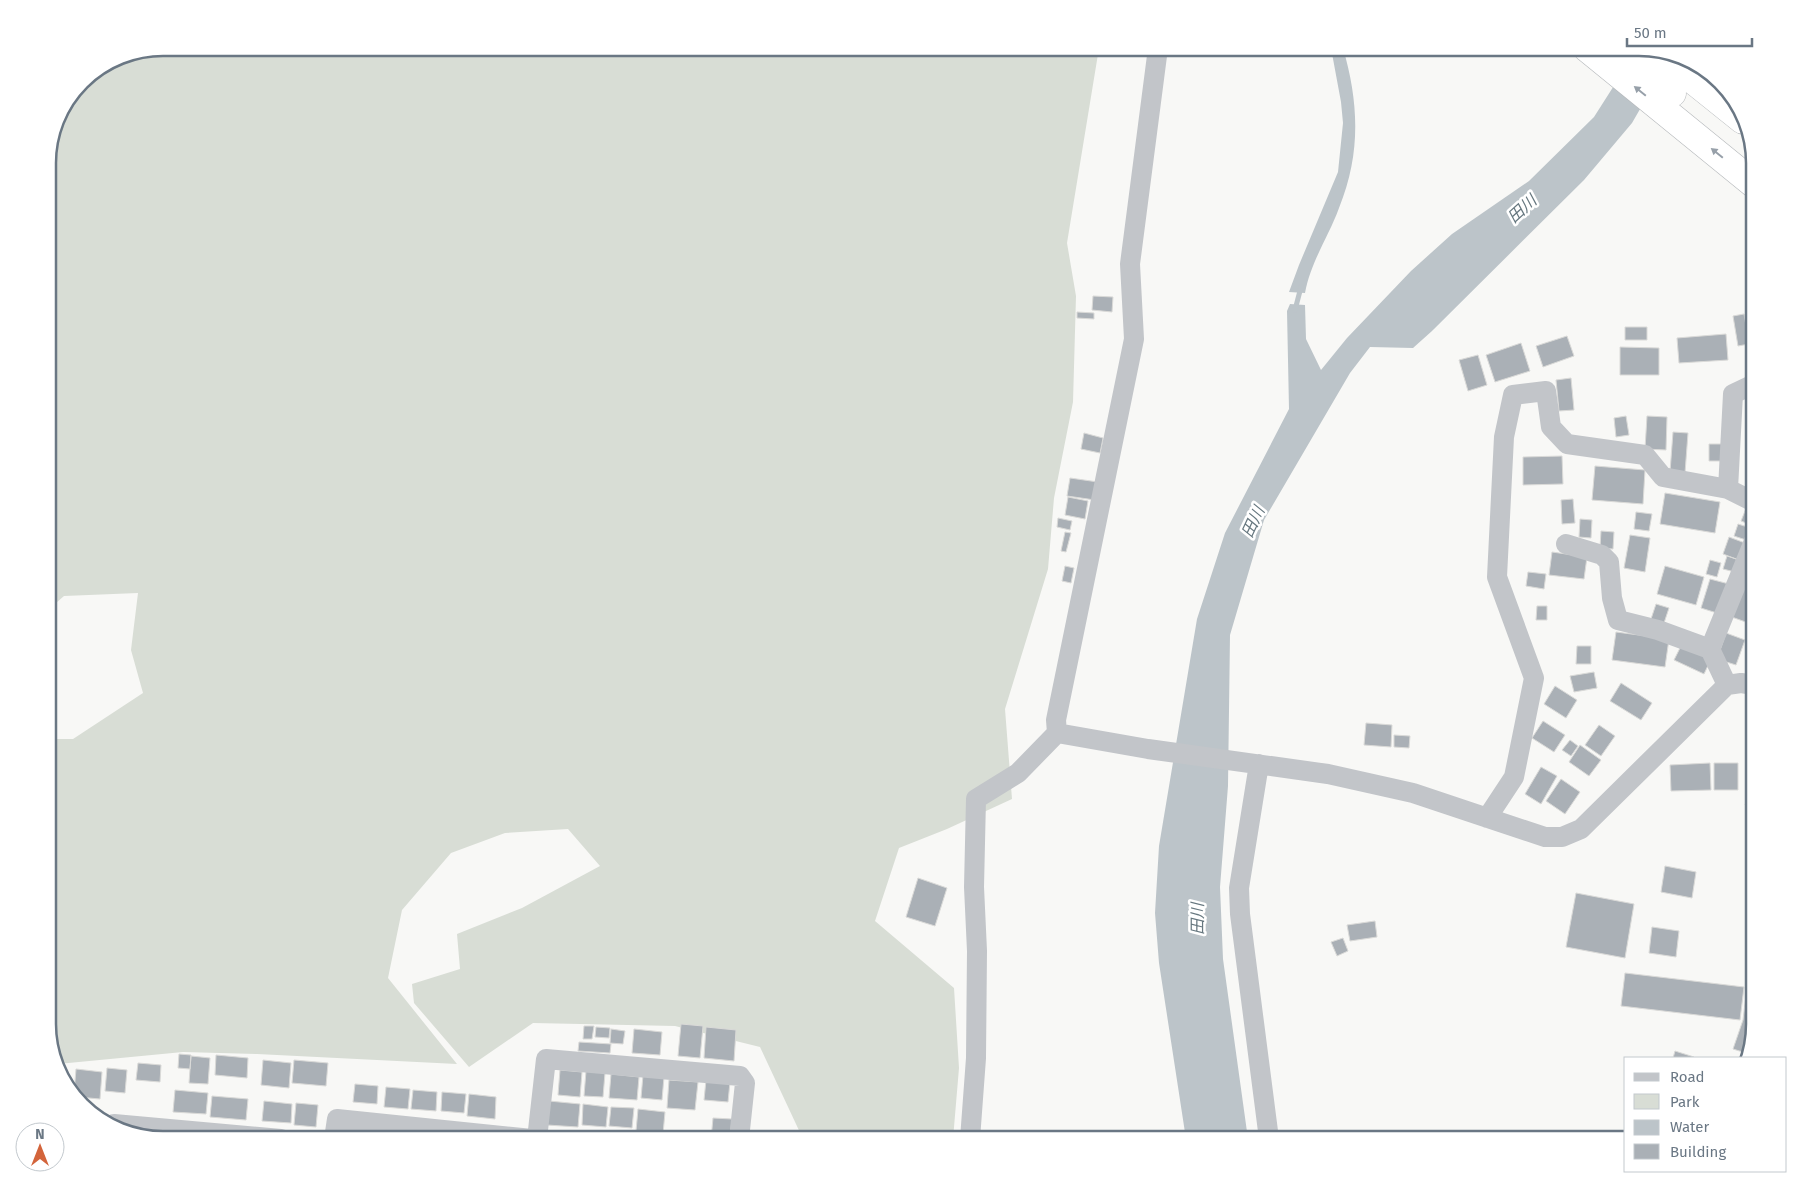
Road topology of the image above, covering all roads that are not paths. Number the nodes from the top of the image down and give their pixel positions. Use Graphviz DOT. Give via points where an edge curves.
graph roads {
  1 [pos="1157,56"];
  2 [pos="1602,56"];
  3 [pos="1628,56"];
  4 [pos="1665,60"];
  5 [pos="1688,103"];
  6 [pos="1735,118"];
  7 [pos="1745,152"];
  8 [pos="1746,174"];
  9 [pos="1746,388"];
  10 [pos="1728,489"];
  11 [pos="1746,498"];
  12 [pos="1566,544"];
  13 [pos="1746,560"];
  14 [pos="1710,648"];
  15 [pos="1746,684"];
  16 [pos="1727,685"];
  17 [pos="1057,733"];
  18 [pos="1256,764"];
  19 [pos="1488,818"];
  20 [pos="131,1126"];
  21 [pos="187,1131"];
  22 [pos="335,1131"];
  23 [pos="448,1131"];
  24 [pos="538,1131"];
  25 [pos="740,1131"];
  26 [pos="971,1131"];
  27 [pos="1268,1131"];
  1 -- 17 [label="street" via="1130,264 1134,339 1056,720"];
  5 -- 2 [label="highway, one-way"];
  3 -- 5 [label="highway"];
  4 -- 5 [label="highway"];
  5 -- 6 [label="highway"];
  5 -- 7 [label="highway"];
  8 -- 5 [label="highway, one-way"];
  9 -- 10 [label="street" via="1733,394"];
  10 -- 11 [label="street"];
  10 -- 19 [label="street" via="1663,477 1645,454 1567,444 1551,427 1546,391 1513,395 1504,437 1497,577 1534,678 1514,777"];
  12 -- 14 [label="street" via="1602,555 1609,562 1612,598 1618,620"];
  13 -- 14 [label="street"];
  14 -- 16 [label="street"];
  15 -- 16 [label="street"];
  16 -- 19 [label="street" via="1581,829 1562,837 1546,837"];
  17 -- 18 [label="street"];
  17 -- 26 [label="street" via="1018,772 976,799 976,1058"];
  18 -- 19 [label="street" via="1328,774 1413,793"];
  18 -- 27 [label="street" via="1239,888"];
  20 -- 21 [label="street"];
  22 -- 23 [label="street" via="337,1119"];
  24 -- 25 [label="street" via="546,1059 740,1076 745,1084"];
}
